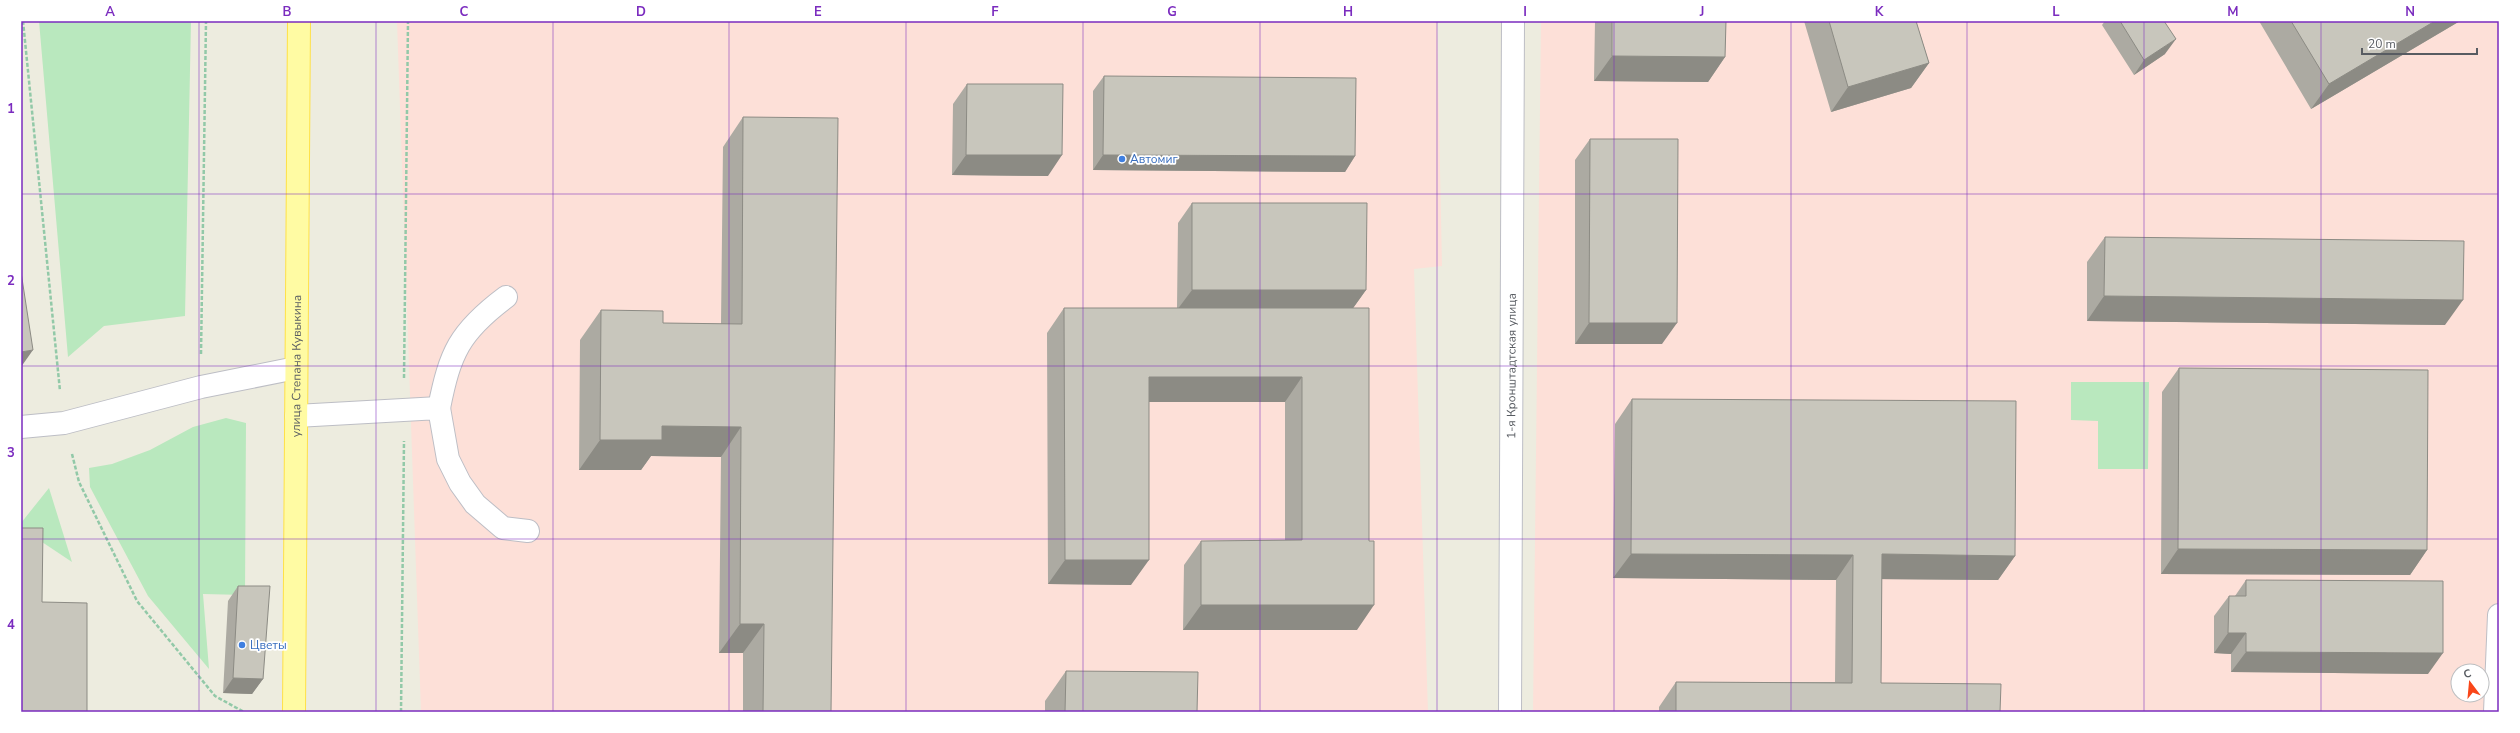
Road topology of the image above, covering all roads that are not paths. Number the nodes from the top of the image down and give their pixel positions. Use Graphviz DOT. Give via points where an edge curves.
graph roads {
  1 [pos="298,21"];
  2 [pos="1513,21"];
  3 [pos="506,297"];
  4 [pos="296,368"];
  5 [pos="439,408"];
  6 [pos="296,416"];
  7 [pos="21,427"];
  8 [pos="528,530"];
  9 [pos="2499,615"];
  10 [pos="294,712"];
  11 [pos="1510,712"];
  12 [pos="2495,712"];
  1 -- 4 [label="main road, улица Степана Кувыкина"];
  2 -- 11 [label="street, 1-я Кронштадтская улица"];
  3 -- 5 [label="street" via="489,309 455,350 446,372"];
  4 -- 6 [label="main road, улица Степана Кувыкина"];
  4 -- 7 [label="street" via="201,387 64,423"];
  5 -- 6 [label="street"];
  5 -- 8 [label="street" via="448,459 460,483 475,504 504,528"];
  6 -- 10 [label="main road, улица Степана Кувыкина"];
  9 -- 12 [label="street"];
}
